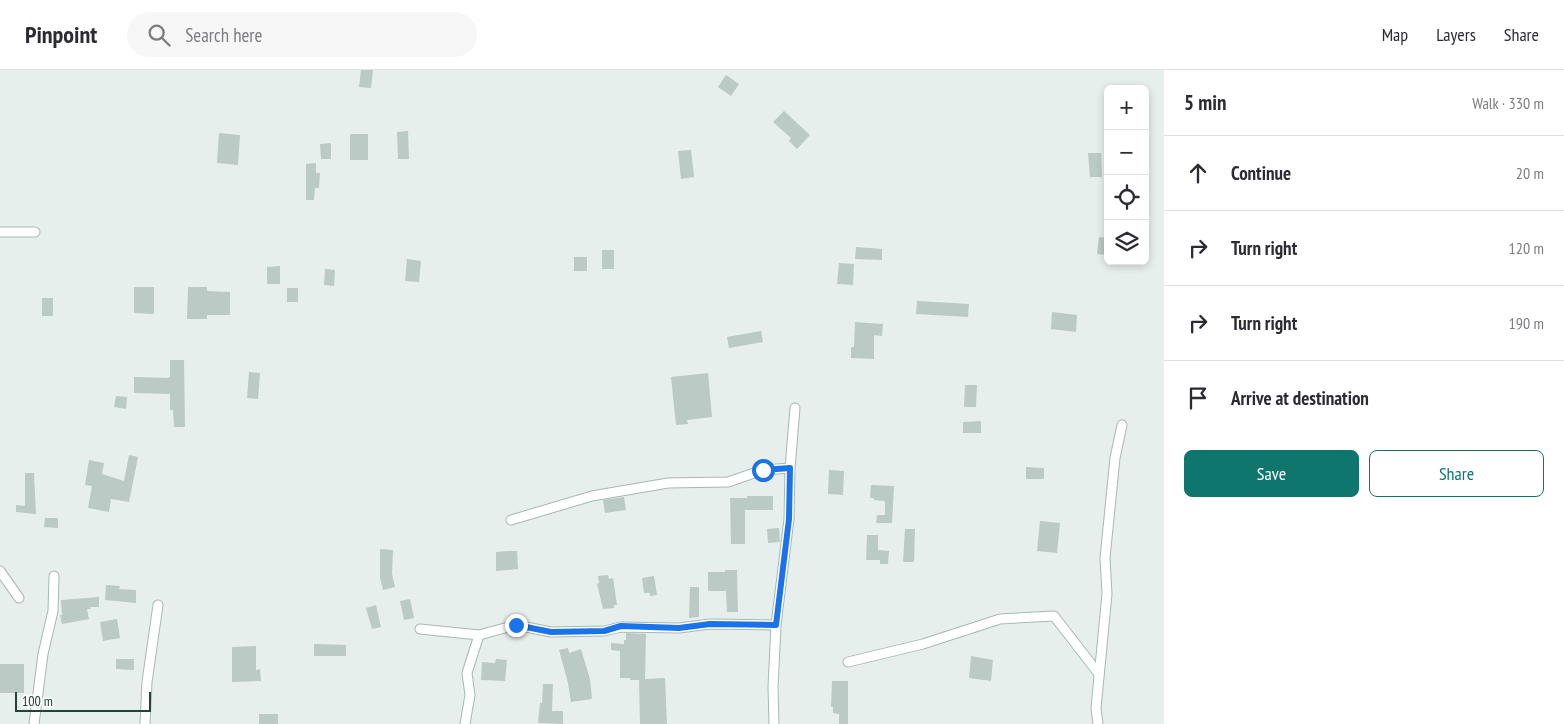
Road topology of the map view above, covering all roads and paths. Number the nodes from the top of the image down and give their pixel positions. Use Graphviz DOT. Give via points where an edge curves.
graph roads {
  1 [pos="0,232"];
  2 [pos="35,232"];
  3 [pos="794,408"];
  4 [pos="1122,425"];
  5 [pos="790,468"];
  6 [pos="511,520"];
  7 [pos="0,571"];
  8 [pos="54,576"];
  9 [pos="19,598"];
  10 [pos="158,605"];
  11 [pos="776,625"];
  12 [pos="420,629"];
  13 [pos="479,636"];
  14 [pos="848,662"];
  15 [pos="1099,674"];
  16 [pos="34,724"];
  17 [pos="145,724"];
  18 [pos="465,724"];
  19 [pos="774,724"];
  20 [pos="1098,724"];
  1 -- 2 [label="street"];
  3 -- 5 [label="street"];
  4 -- 15 [label="street" via="1115,458 1105,558 1107,594"];
  5 -- 6 [label="street" via="763,470 728,482 668,483 592,496"];
  5 -- 11 [label="street" via="789,519"];
  7 -- 9 [label="street"];
  8 -- 16 [label="street" via="52,611"];
  10 -- 17 [label="street" via="147,682"];
  11 -- 13 [label="street" via="621,626 604,631 551,632 516,625"];
  11 -- 19 [label="street"];
  12 -- 13 [label="street"];
  13 -- 18 [label="street" via="467,673 470,695"];
  14 -- 15 [label="street" via="923,644 1000,619 1054,616"];
  15 -- 20 [label="street"];
}
